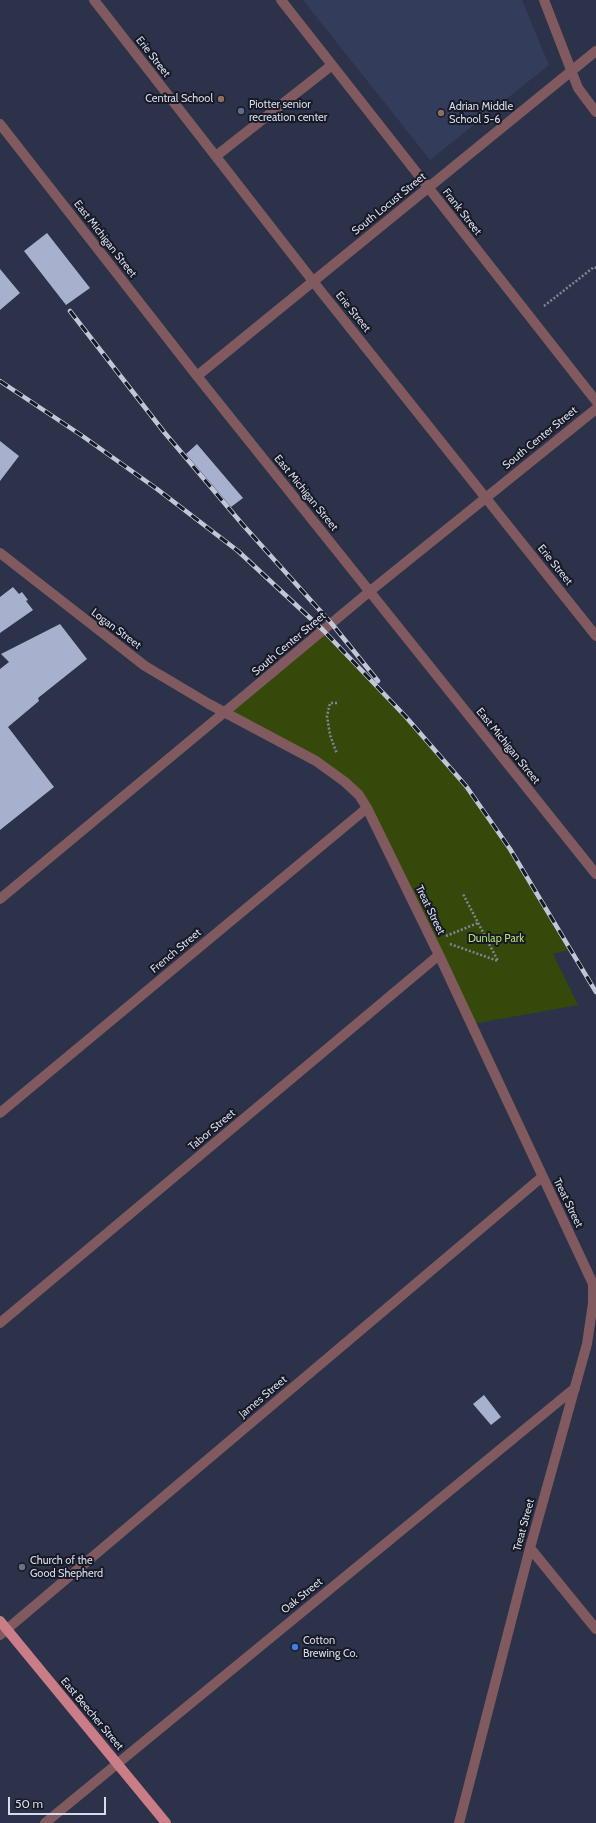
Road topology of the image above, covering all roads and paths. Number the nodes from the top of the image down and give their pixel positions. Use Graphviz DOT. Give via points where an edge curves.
graph roads {
  1 [pos="94,0"];
  2 [pos="281,0"];
  3 [pos="544,0"];
  4 [pos="596,52"];
  5 [pos="332,65"];
  6 [pos="571,72"];
  7 [pos="596,112"];
  8 [pos="0,124"];
  9 [pos="216,156"];
  10 [pos="428,188"];
  11 [pos="596,268"];
  12 [pos="314,282"];
  13 [pos="544,306"];
  14 [pos="197,376"];
  15 [pos="596,401"];
  16 [pos="596,409"];
  17 [pos="486,498"];
  18 [pos="0,553"];
  19 [pos="369,592"];
  20 [pos="596,636"];
  21 [pos="337,703"];
  22 [pos="225,712"];
  23 [pos="337,754"];
  24 [pos="367,808"];
  25 [pos="596,874"];
  26 [pos="463,894"];
  27 [pos="0,899"];
  28 [pos="478,923"];
  29 [pos="446,936"];
  30 [pos="450,944"];
  31 [pos="439,955"];
  32 [pos="0,1113"];
  33 [pos="542,1177"];
  34 [pos="0,1323"];
  35 [pos="574,1388"];
  36 [pos="530,1548"];
  37 [pos="0,1620"];
  38 [pos="596,1629"];
  39 [pos="4,1632"];
  40 [pos="118,1764"];
  41 [pos="45,1823"];
  42 [pos="166,1823"];
  43 [pos="460,1823"];
  1 -- 9 [label="street, Erie Street"];
  2 -- 5 [label="street, Frank Street"];
  3 -- 6 [label="street"];
  4 -- 6 [label="street, South Locust Street"];
  5 -- 9 [label="street"];
  5 -- 10 [label="street, Frank Street"];
  6 -- 7 [label="street" via="578,88"];
  6 -- 10 [label="street, South Locust Street"];
  8 -- 14 [label="street, East Michigan Street"];
  9 -- 12 [label="street, Erie Street"];
  10 -- 12 [label="street, South Locust Street"];
  10 -- 15 [label="street, Frank Street"];
  11 -- 13 [label="path"];
  12 -- 14 [label="street, South Locust Street"];
  12 -- 17 [label="street, Erie Street"];
  14 -- 19 [label="street, East Michigan Street"];
  16 -- 17 [label="street, South Center Street"];
  17 -- 19 [label="street, South Center Street"];
  17 -- 20 [label="street, Erie Street"];
  18 -- 22 [label="street, Logan Street" via="145,666"];
  19 -- 22 [label="street, South Center Street"];
  19 -- 25 [label="street, East Michigan Street"];
  21 -- 23 [label="path" via="330,703 327,716"];
  22 -- 24 [label="street, Treat Street" via="316,761 345,782 359,795"];
  22 -- 27 [label="street, South Center Street"];
  24 -- 31 [label="street, Treat Street"];
  24 -- 32 [label="street, French Street"];
  26 -- 28 [label="path"];
  28 -- 29 [label="path"];
  28 -- 30 [label="path" via="498,961"];
  31 -- 33 [label="street, Treat Street"];
  31 -- 34 [label="street, Tabor Street"];
  33 -- 35 [label="street, Treat Street" via="593,1284 592,1324"];
  33 -- 39 [label="street, James Street"];
  35 -- 36 [label="street, Treat Street"];
  35 -- 40 [label="street, Oak Street"];
  36 -- 38 [label="street"];
  36 -- 43 [label="street, Treat Street"];
  37 -- 39 [label="main road, East Beecher Street"];
  39 -- 40 [label="main road, East Beecher Street"];
  40 -- 41 [label="street, Oak Street"];
  40 -- 42 [label="main road, East Beecher Street"];
}
